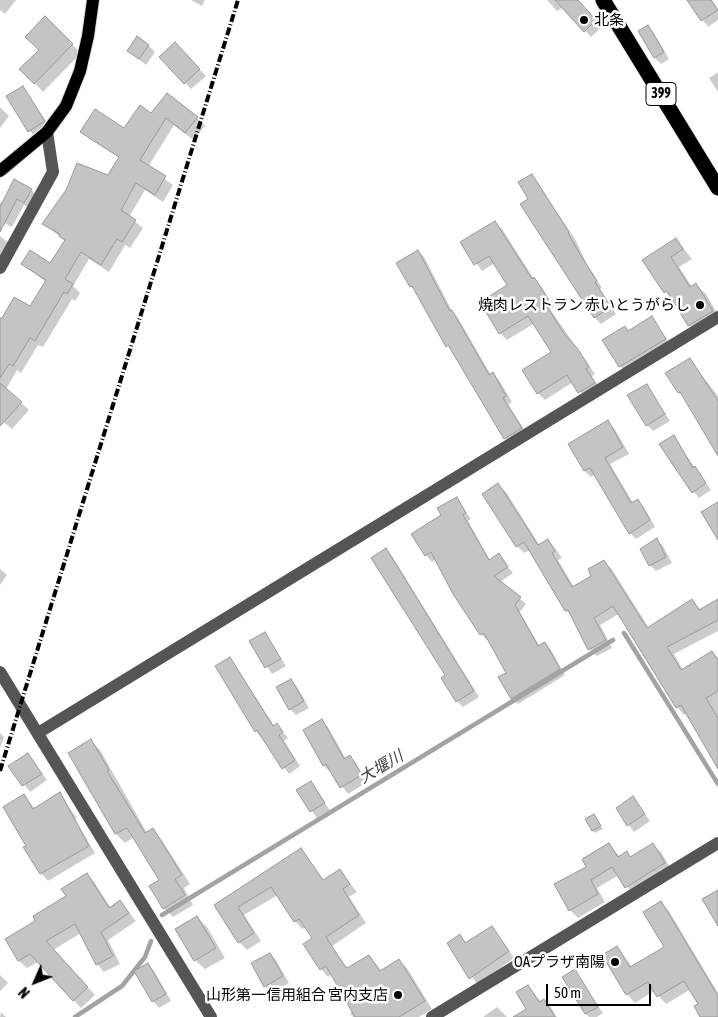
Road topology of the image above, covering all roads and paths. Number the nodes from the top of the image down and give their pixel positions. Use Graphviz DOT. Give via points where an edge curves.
graph roads {
  1 [pos="93,0"];
  2 [pos="603,0"];
  3 [pos="47,132"];
  4 [pos="0,171"];
  5 [pos="718,188"];
  6 [pos="0,268"];
  7 [pos="718,317"];
  8 [pos="0,672"];
  9 [pos="38,733"];
  10 [pos="718,843"];
  11 [pos="211,1017"];
  12 [pos="432,1017"];
  1 -- 3 [label="main road" via="80,71 66,106"];
  2 -- 5 [label="highway, 399"];
  3 -- 4 [label="main road"];
  3 -- 6 [label="street" via="53,172"];
  7 -- 9 [label="street"];
  8 -- 9 [label="street"];
  9 -- 11 [label="street"];
  10 -- 12 [label="street"];
}
